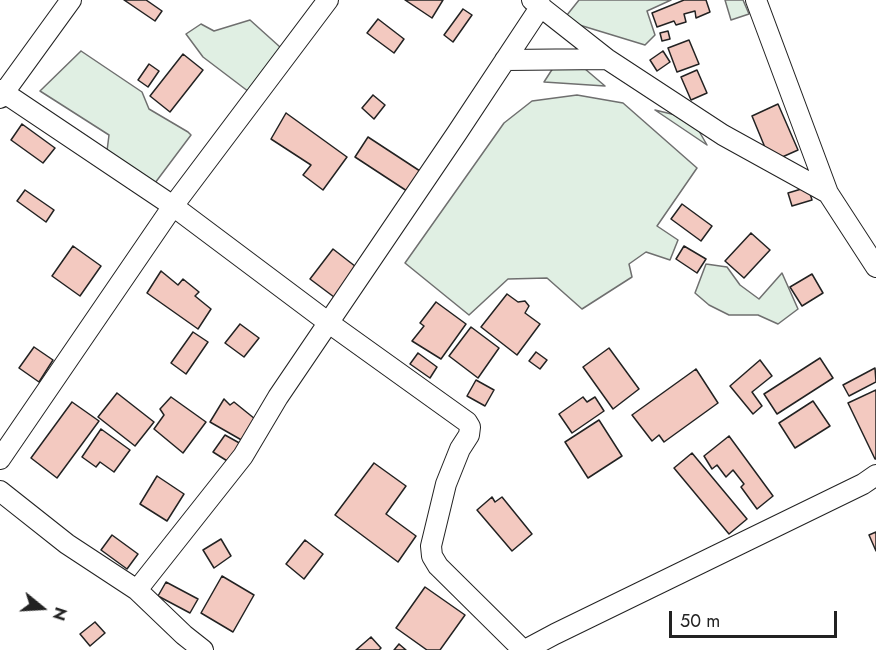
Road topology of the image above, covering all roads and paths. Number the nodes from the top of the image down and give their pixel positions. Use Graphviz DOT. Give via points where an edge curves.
graph roads {
  1 [pos="72,0"];
  2 [pos="328,0"];
  3 [pos="756,0"];
  4 [pos="536,3"];
  5 [pos="607,59"];
  6 [pos="505,60"];
  7 [pos="1,94"];
  8 [pos="828,193"];
  9 [pos="173,206"];
  10 [pos="876,267"];
  11 [pos="328,323"];
  12 [pos="0,459"];
  13 [pos="876,475"];
  14 [pos="0,491"];
  15 [pos="137,590"];
  16 [pos="203,650"];
  17 [pos="524,650"];
  1 -- 7 [label="street"];
  2 -- 9 [label="street"];
  3 -- 8 [label="street"];
  4 -- 5 [label="street"];
  4 -- 6 [label="street"];
  5 -- 6 [label="street"];
  5 -- 8 [label="street" via="723,135"];
  6 -- 11 [label="street"];
  7 -- 9 [label="street"];
  8 -- 10 [label="street"];
  9 -- 11 [label="street"];
  9 -- 12 [label="street"];
  11 -- 15 [label="street" via="243,456"];
  11 -- 17 [label="street" via="470,427 446,484 432,539 432,556"];
  13 -- 17 [label="street"];
  14 -- 15 [label="street" via="67,544"];
  15 -- 16 [label="street"];
}
